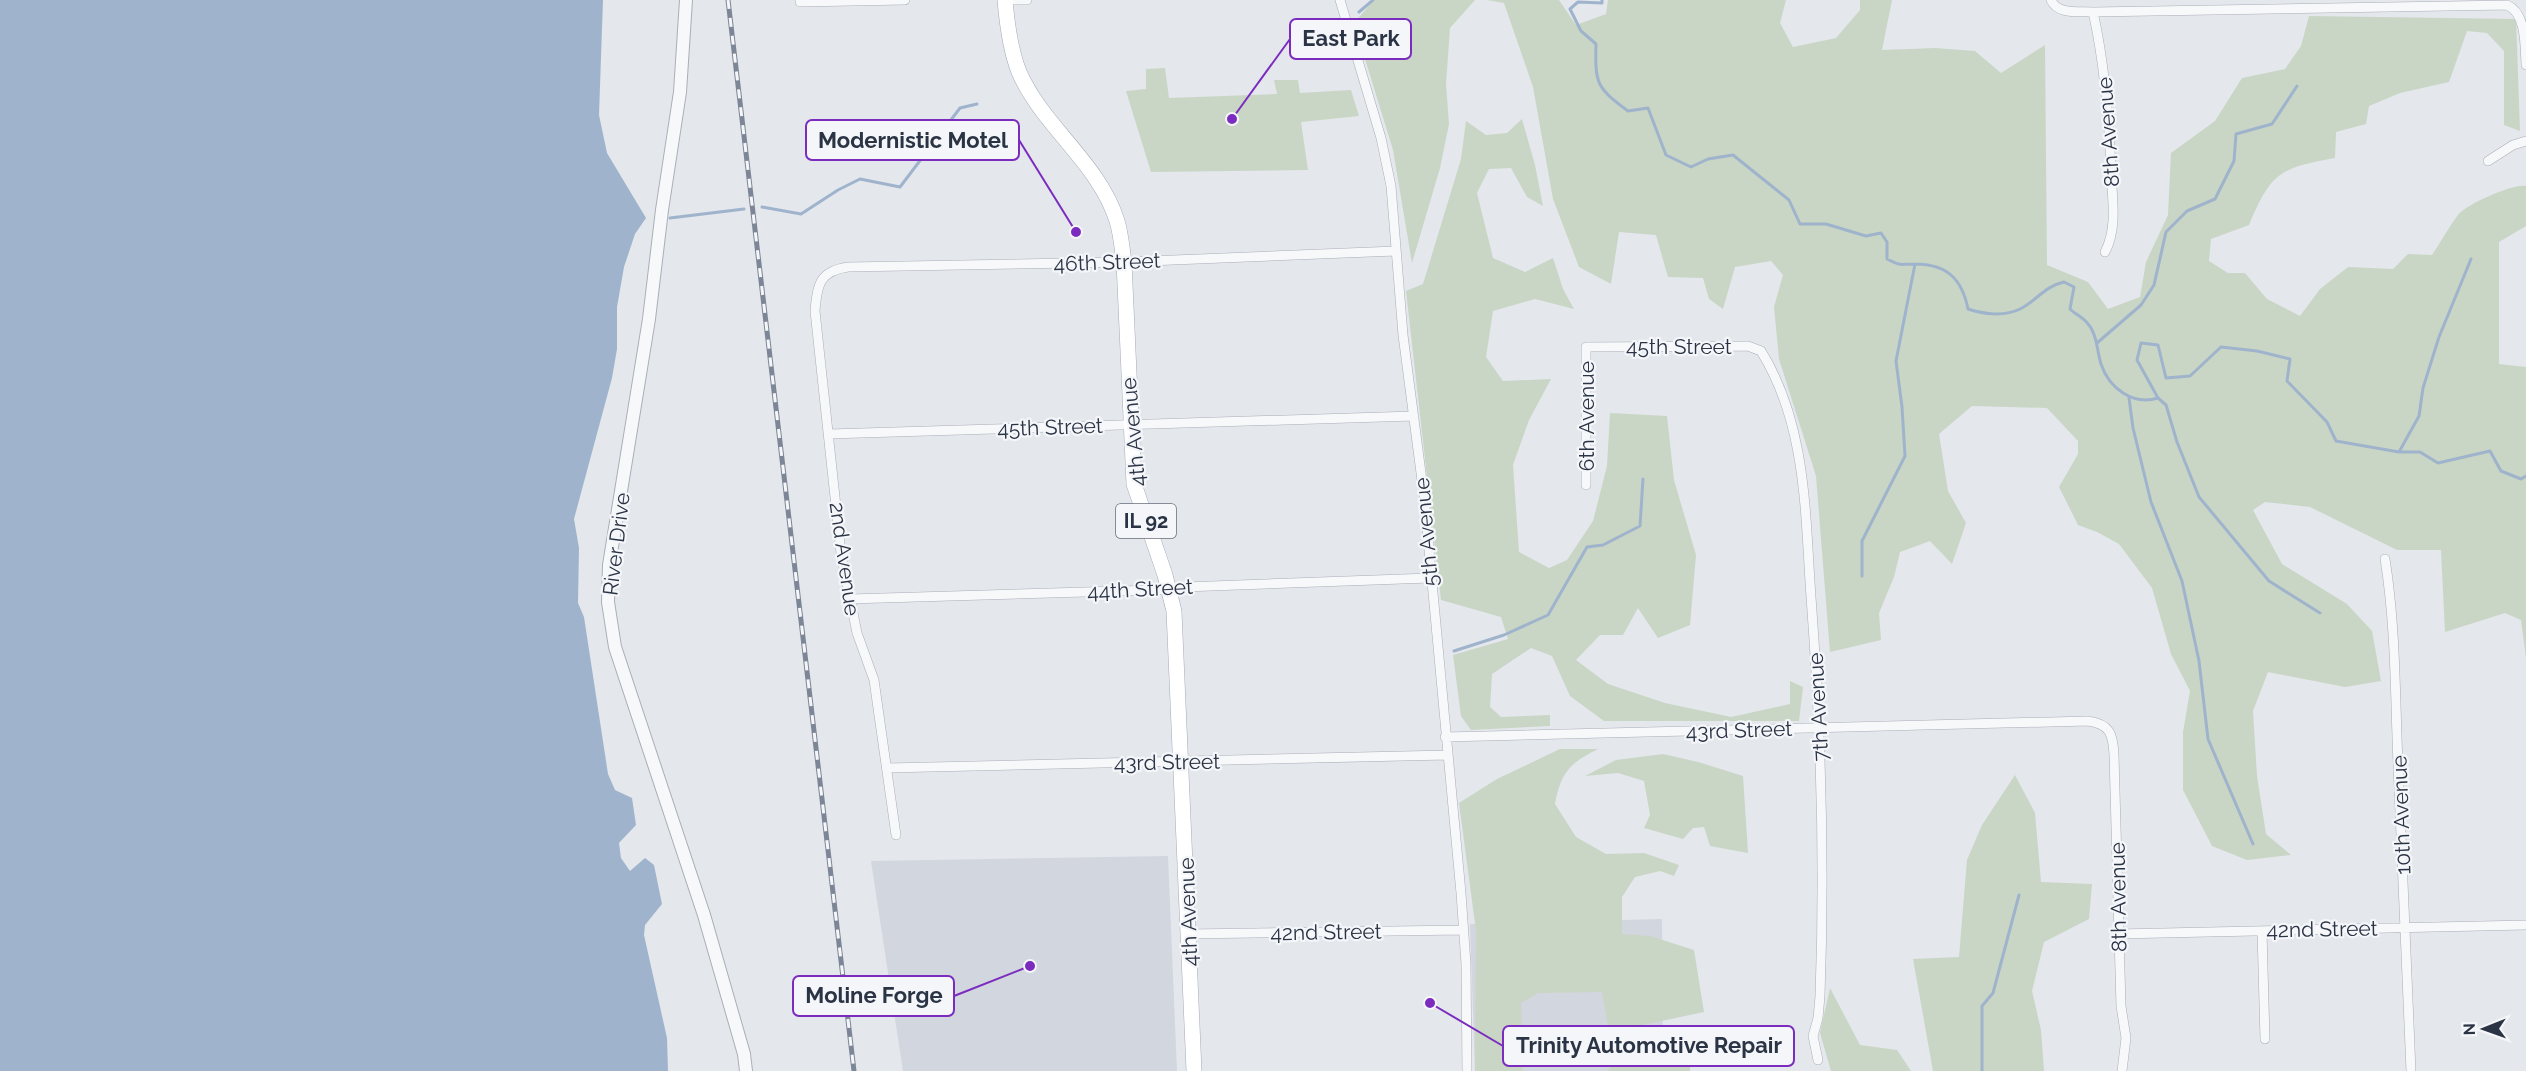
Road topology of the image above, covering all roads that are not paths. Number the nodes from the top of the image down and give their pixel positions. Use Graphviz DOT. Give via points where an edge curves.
graph roads {
  1 [pos="686,0"];
  2 [pos="905,0"];
  3 [pos="1005,0"];
  4 [pos="1011,0"];
  5 [pos="1026,0"];
  6 [pos="1340,0"];
  7 [pos="800,1"];
  8 [pos="2053,4"];
  9 [pos="2092,12"];
  10 [pos="2526,65"];
  11 [pos="2526,141"];
  12 [pos="2488,161"];
  13 [pos="1396,251"];
  14 [pos="2105,252"];
  15 [pos="1124,262"];
  16 [pos="822,280"];
  17 [pos="1586,347"];
  18 [pos="1766,359"];
  19 [pos="1414,416"];
  20 [pos="1130,425"];
  21 [pos="829,434"];
  22 [pos="1586,484"];
  23 [pos="2385,559"];
  24 [pos="1430,579"];
  25 [pos="1169,588"];
  26 [pos="849,598"];
  27 [pos="2105,725"];
  28 [pos="1820,727"];
  29 [pos="1445,737"];
  30 [pos="1447,755"];
  31 [pos="1181,762"];
  32 [pos="887,768"];
  33 [pos="896,835"];
  34 [pos="2526,925"];
  35 [pos="2405,927"];
  36 [pos="1463,930"];
  37 [pos="2262,931"];
  38 [pos="1188,934"];
  39 [pos="2118,934"];
  40 [pos="2265,1039"];
  41 [pos="1818,1060"];
  42 [pos="746,1071"];
  43 [pos="1194,1071"];
  44 [pos="1467,1071"];
  45 [pos="2122,1071"];
  46 [pos="2411,1071"];
  1 -- 42 [label="street, River Drive" via="680,92 646,341 609,564 608,602 615,647 704,915"];
  2 -- 7 [label="street"];
  3 -- 15 [label="main road, 4th Avenue / IL 92" via="1010,44 1019,71 1036,102 1103,190 1116,219"];
  4 -- 5 [label="street"];
  6 -- 13 [label="street, 5th Avenue" via="1387,162"];
  8 -- 9 [label="street" via="2061,10"];
  9 -- 10 [label="street" via="2507,4 2518,10 2524,21"];
  9 -- 14 [label="street, 8th Avenue" via="2109,105 2113,214 2111,241"];
  11 -- 12 [label="street"];
  13 -- 15 [label="street, 46th Street"];
  13 -- 19 [label="street, 5th Avenue"];
  15 -- 16 [label="street, 46th Street" via="848,267 834,269"];
  15 -- 20 [label="main road, 4th Avenue / IL 92"];
  16 -- 21 [label="street, 2nd Avenue" via="815,311"];
  17 -- 18 [label="street, 45th Street" via="1748,346 1756,348"];
  17 -- 22 [label="street, 6th Avenue"];
  18 -- 28 [label="street, 7th Avenue" via="1798,447"];
  19 -- 20 [label="street, 45th Street"];
  19 -- 24 [label="street, 5th Avenue"];
  20 -- 21 [label="street, 45th Street"];
  20 -- 25 [label="main road, 4th Avenue / IL 92" via="1134,484"];
  21 -- 26 [label="street, 2nd Avenue"];
  23 -- 35 [label="street, 10th Avenue" via="2397,688"];
  24 -- 25 [label="street, 44th Street"];
  24 -- 29 [label="street, 5th Avenue"];
  25 -- 26 [label="street, 44th Street"];
  25 -- 31 [label="main road, 4th Avenue / IL 92" via="1174,611"];
  26 -- 32 [label="street, 2nd Avenue" via="856,633 874,680"];
  27 -- 28 [label="street, 43rd Street" via="2088,721"];
  27 -- 39 [label="street, 8th Avenue" via="2113,739 2114,755"];
  28 -- 29 [label="street, 43rd Street"];
  28 -- 41 [label="street, 7th Avenue" via="1821,960 1818,1018 1813,1036"];
  29 -- 30 [label="street, 5th Avenue"];
  30 -- 31 [label="street, 43rd Street"];
  30 -- 36 [label="street, 5th Avenue"];
  31 -- 32 [label="street, 43rd Street"];
  31 -- 38 [label="main road, 4th Avenue / IL 92"];
  32 -- 33 [label="street, 2nd Avenue"];
  34 -- 35 [label="street, 42nd Street"];
  35 -- 37 [label="street, 42nd Street"];
  35 -- 46 [label="street, 10th Avenue"];
  36 -- 38 [label="street, 42nd Street"];
  36 -- 44 [label="street, 5th Avenue"];
  37 -- 39 [label="street, 42nd Street"];
  37 -- 40 [label="street"];
  38 -- 43 [label="main road, 4th Avenue / IL 92"];
  39 -- 45 [label="street, 8th Avenue" via="2126,1038"];
}
